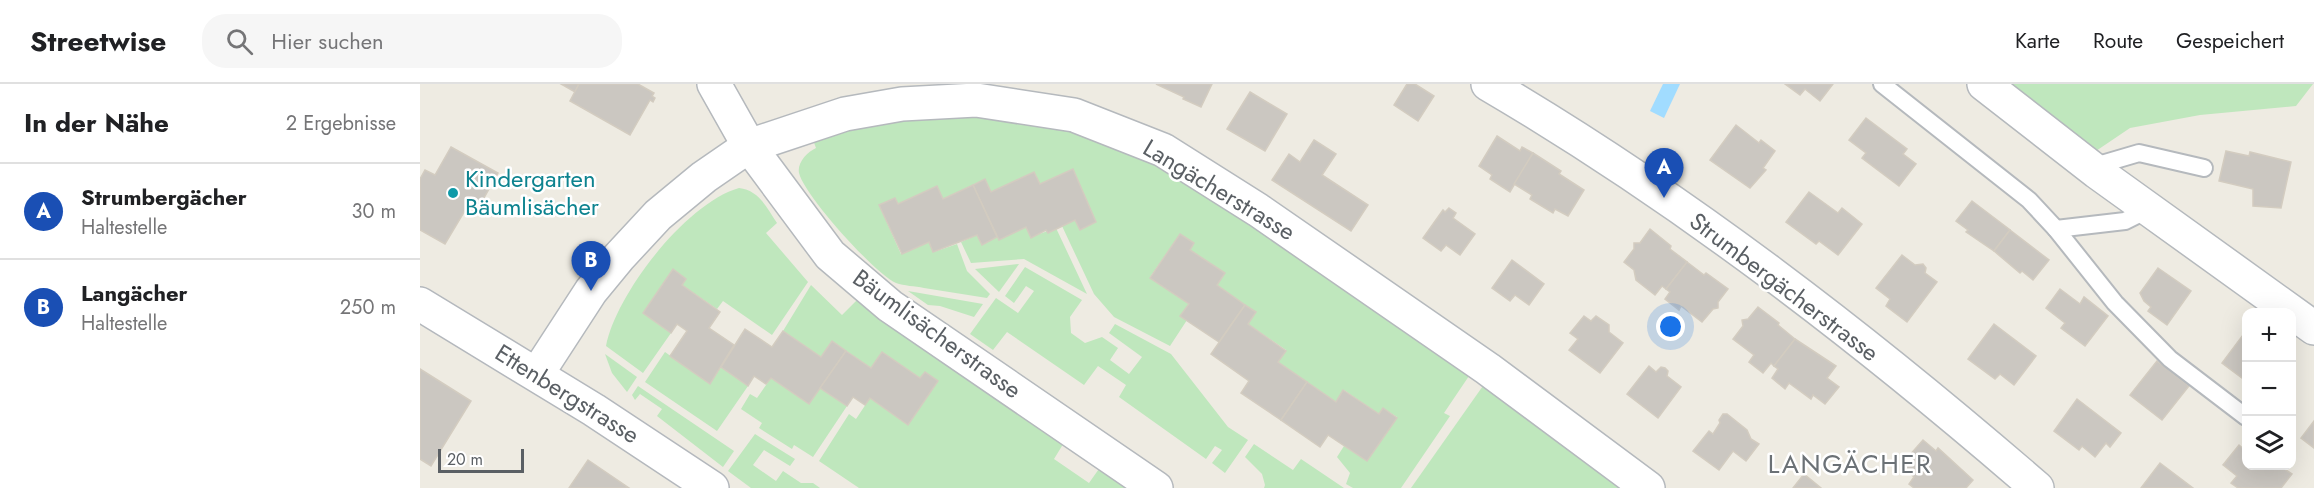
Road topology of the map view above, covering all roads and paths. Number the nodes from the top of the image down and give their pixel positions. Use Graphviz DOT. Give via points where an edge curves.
graph roads {
  1 [pos="714,84"];
  2 [pos="1488,84"];
  3 [pos="1882,84"];
  4 [pos="1984,84"];
  5 [pos="749,146"];
  6 [pos="2204,168"];
  7 [pos="2097,172"];
  8 [pos="2149,209"];
  9 [pos="2056,229"];
  10 [pos="420,304"];
  11 [pos="2314,328"];
  12 [pos="537,374"];
  13 [pos="2246,416"];
  14 [pos="712,488"];
  15 [pos="1156,488"];
  16 [pos="1648,488"];
  17 [pos="2037,488"];
  1 -- 5 [label="street, Bäumlisächerstrasse"];
  2 -- 17 [label="street, Strumbergächerstrasse" via="1623,169 1765,269 1912,383"];
  3 -- 9 [label="lane" via="2029,200"];
  4 -- 7 [label="street"];
  5 -- 12 [label="street, Langächerstrasse" via="658,215 591,291"];
  5 -- 15 [label="street, Bäumlisächerstrasse" via="830,255 890,306"];
  5 -- 16 [label="street, Langächerstrasse" via="837,116 902,104 976,100 1074,115 1163,150 1258,210 1516,388"];
  6 -- 7 [label="lane" via="2139,153 2104,163"];
  7 -- 8 [label="street"];
  8 -- 9 [label="lane" via="2125,220"];
  8 -- 11 [label="street"];
  9 -- 13 [label="lane" via="2115,303 2170,359"];
  10 -- 12 [label="street, Ettenbergstrasse"];
  12 -- 14 [label="street, Ettenbergstrasse"];
}
